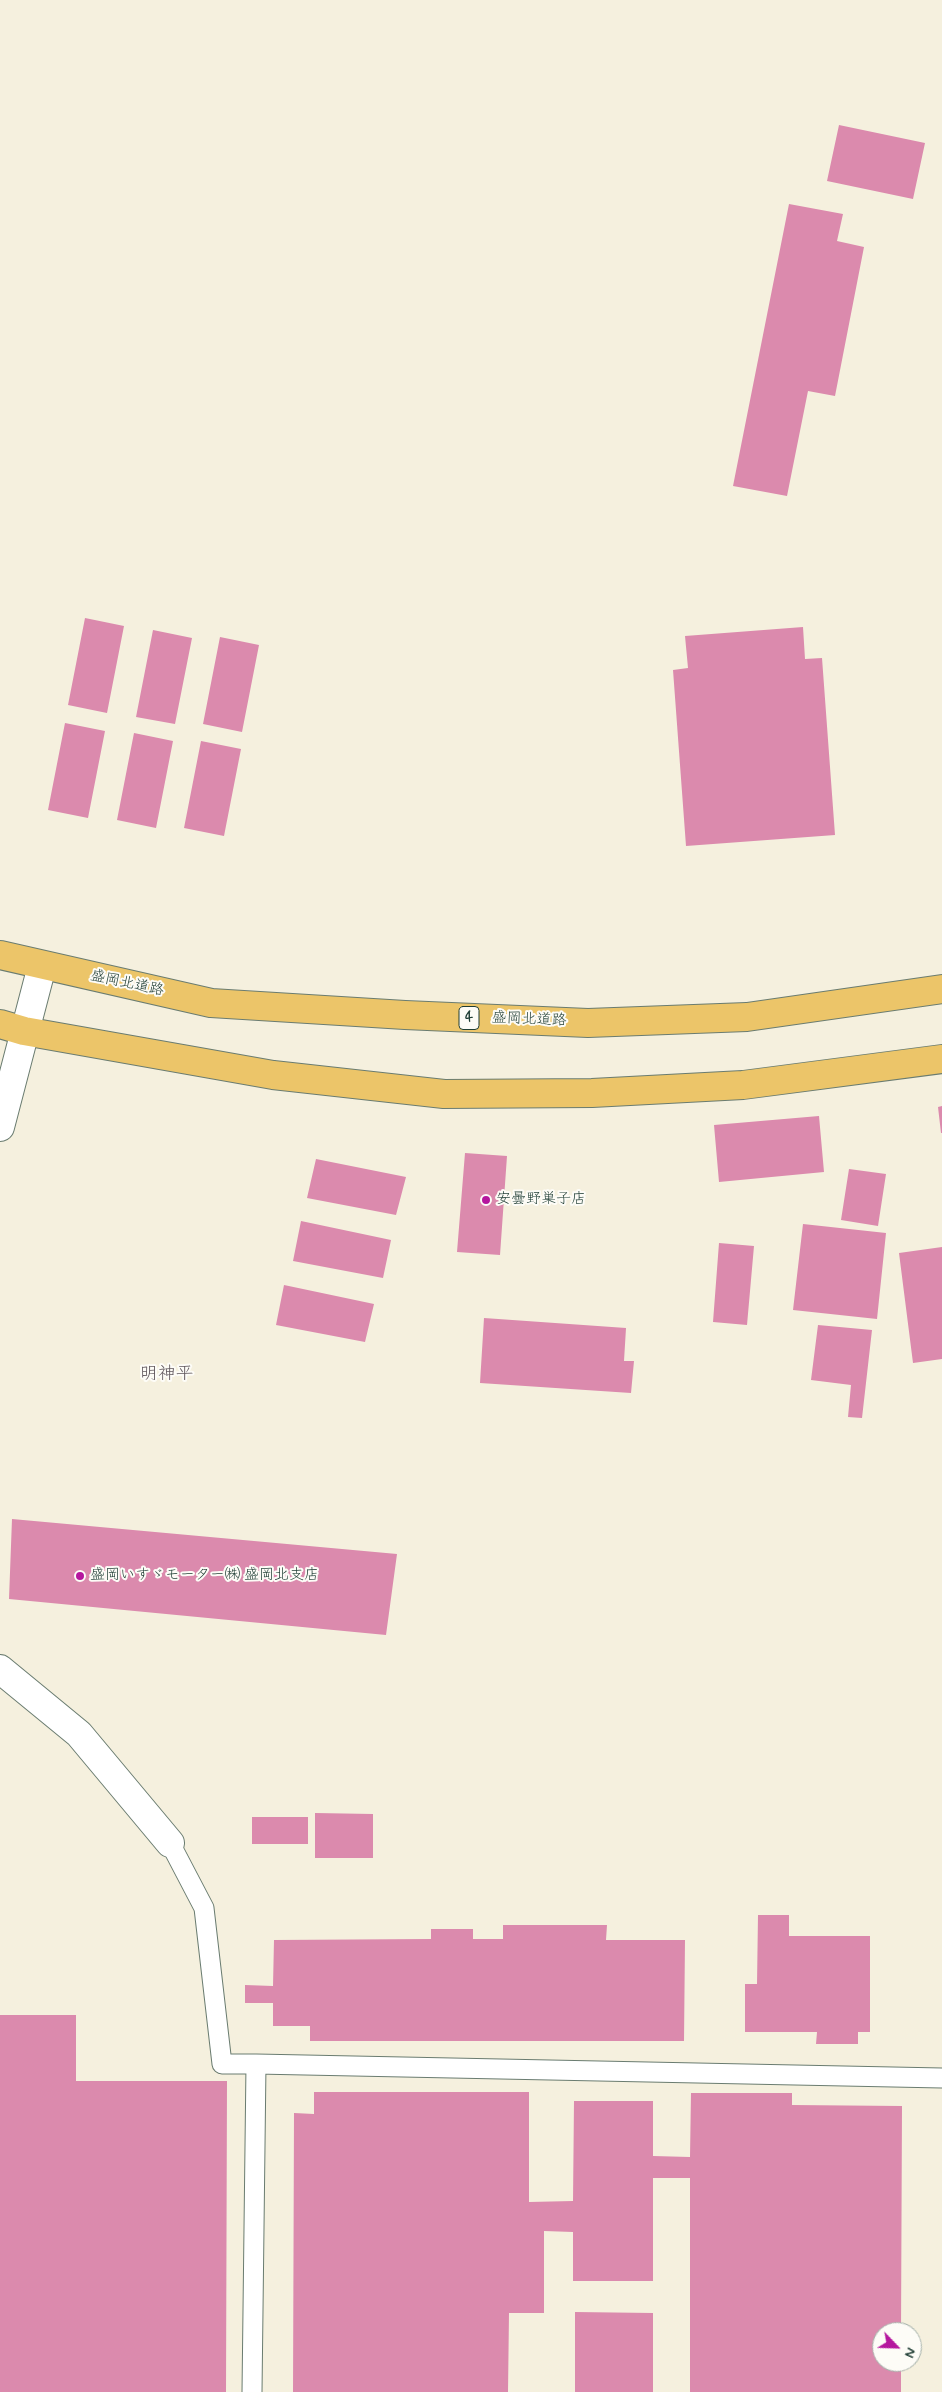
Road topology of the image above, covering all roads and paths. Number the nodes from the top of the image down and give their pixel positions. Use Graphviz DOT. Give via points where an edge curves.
graph roads {
  1 [pos="0,955"];
  2 [pos="42,966"];
  3 [pos="942,989"];
  4 [pos="12,1027"];
  5 [pos="942,1059"];
  6 [pos="0,1126"];
  7 [pos="0,1669"];
  8 [pos="170,1843"];
  9 [pos="256,2064"];
  10 [pos="942,2078"];
  11 [pos="252,2392"];
  1 -- 2 [label="highway, 盛岡北道路 / 4"];
  2 -- 3 [label="highway, 盛岡北道路 / 4" via="210,1003 405,1016 588,1023 747,1017"];
  2 -- 4 [label="street"];
  4 -- 5 [label="highway" via="273,1075 444,1094 592,1093 743,1085"];
  4 -- 6 [label="street"];
  7 -- 8 [label="street" via="79,1734"];
  8 -- 9 [label="lane" via="204,1908 222,2064"];
  9 -- 10 [label="lane"];
  9 -- 11 [label="lane"];
}
